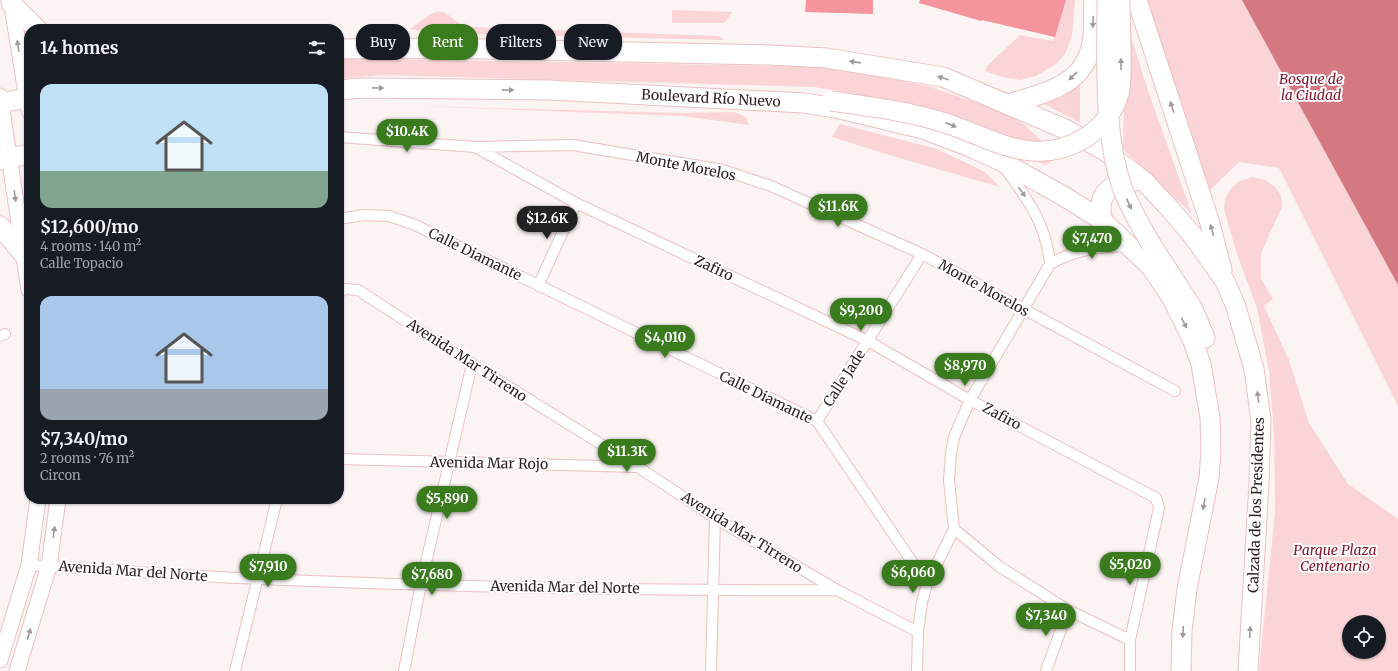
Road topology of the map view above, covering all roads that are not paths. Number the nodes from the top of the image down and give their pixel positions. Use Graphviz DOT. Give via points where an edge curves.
graph roads {
  1 [pos="1094,0"];
  2 [pos="1107,0"];
  3 [pos="1120,0"];
  4 [pos="1137,0"];
  5 [pos="11,2"];
  6 [pos="32,24"];
  7 [pos="344,49"];
  8 [pos="24,79"];
  9 [pos="344,90"];
  10 [pos="0,101"];
  11 [pos="24,103"];
  12 [pos="804,103"];
  13 [pos="1008,104"];
  14 [pos="344,137"];
  15 [pos="475,147"];
  16 [pos="24,155"];
  17 [pos="5,159"];
  18 [pos="999,160"];
  19 [pos="1144,181"];
  20 [pos="576,203"];
  21 [pos="344,218"];
  22 [pos="1103,221"];
  23 [pos="0,226"];
  24 [pos="1130,246"];
  25 [pos="922,254"];
  26 [pos="24,255"];
  27 [pos="1050,264"];
  28 [pos="1226,282"];
  29 [pos="538,286"];
  30 [pos="344,291"];
  31 [pos="1022,309"];
  32 [pos="868,341"];
  33 [pos="472,364"];
  34 [pos="1175,391"];
  35 [pos="970,400"];
  36 [pos="817,421"];
  37 [pos="344,459"];
  38 [pos="449,462"];
  39 [pos="638,467"];
  40 [pos="1209,478"];
  41 [pos="37,504"];
  42 [pos="57,504"];
  43 [pos="276,504"];
  44 [pos="715,518"];
  45 [pos="954,529"];
  46 [pos="29,565"];
  47 [pos="49,566"];
  48 [pos="258,579"];
  49 [pos="421,584"];
  50 [pos="927,584"];
  51 [pos="713,590"];
  52 [pos="837,590"];
  53 [pos="1068,610"];
  54 [pos="918,632"];
  55 [pos="1130,640"];
  56 [pos="0,660"];
  57 [pos="17,671"];
  58 [pos="235,671"];
  59 [pos="404,671"];
  60 [pos="711,671"];
  61 [pos="917,671"];
  62 [pos="1046,671"];
  63 [pos="1130,671"];
  64 [pos="1181,671"];
  65 [pos="1248,671"];
  1 -- 13 [label="highway, one-way" via="1092,44 1082,68 1059,88"];
  2 -- 40 [label="highway, one-way, bridge" via="1109,126 1115,162 1135,217 1193,309 1210,350 1217,383 1221,433 1218,464"];
  12 -- 3 [label="highway, one-way, bridge" via="831,101 908,112 937,120 1016,150 1036,152 1076,144 1091,135 1104,121 1119,94"];
  28 -- 4 [label="highway, one-way" via="1209,220"];
  5 -- 6 [label="highway"];
  8 -- 5 [label="main road, one-way"];
  13 -- 7 [label="highway, one-way" via="943,77 827,58 448,48"];
  9 -- 12 [label="highway, Boulevard Río Nuevo, one-way" via="549,90"];
  10 -- 11 [label="highway"];
  10 -- 17 [label="main road"];
  12 -- 18 [label="highway, Boulevard Río Nuevo" via="923,129"];
  13 -- 19 [label="highway, Calzada de los Presidentes" via="1065,129 1105,151"];
  14 -- 15 [label="street, Monte Morelos"];
  15 -- 20 [label="street, Zafiro"];
  15 -- 25 [label="street, Monte Morelos" via="573,145 723,170 771,186"];
  16 -- 17 [label="highway"];
  17 -- 26 [label="main road, one-way"];
  18 -- 22 [label="highway, Boulevard Río Nuevo"];
  18 -- 27 [label="street, one-way" via="1029,203 1044,231"];
  19 -- 22 [label="highway" via="1125,181 1114,185 1104,194 1100,208"];
  19 -- 28 [label="highway, Calzada de los Presidentes" via="1188,231"];
  20 -- 29 [label="street"];
  20 -- 32 [label="street, Zafiro"];
  21 -- 29 [label="street, Calle Diamante" via="364,215 389,216 413,224"];
  22 -- 24 [label="highway"];
  23 -- 26 [label="highway"];
  24 -- 27 [label="street" via="1097,247 1059,258"];
  24 -- 40 [label="highway, one-way" via="1152,268 1173,300 1201,364 1210,418"];
  25 -- 31 [label="street, Monte Morelos"];
  25 -- 32 [label="street, Calle Jade"];
  27 -- 31 [label="street"];
  65 -- 28 [label="highway, Calzada de los Presidentes, one-way" via="1261,421 1254,368"];
  29 -- 36 [label="street, Calle Diamante"];
  30 -- 33 [label="street, Avenida Mar Tirreno" via="358,290"];
  31 -- 34 [label="street, Monte Morelos"];
  31 -- 35 [label="street"];
  32 -- 35 [label="street, Zafiro"];
  32 -- 36 [label="street, Calle Jade"];
  33 -- 38 [label="street"];
  33 -- 39 [label="street, Avenida Mar Tirreno"];
  35 -- 45 [label="street" via="954,437 951,453 949,480"];
  35 -- 55 [label="street, Zafiro" via="1156,498 1159,508"];
  36 -- 50 [label="street, Calle Diamante"];
  37 -- 38 [label="street, Avenida Mar Rojo"];
  38 -- 39 [label="street, Avenida Mar Rojo"];
  38 -- 49 [label="street"];
  39 -- 44 [label="street, Avenida Mar Tirreno"];
  40 -- 64 [label="highway, one-way" via="1187,589"];
  41 -- 46 [label="main road"];
  47 -- 42 [label="main road, one-way"];
  43 -- 48 [label="street"];
  44 -- 51 [label="street"];
  44 -- 52 [label="street, Avenida Mar Tirreno"];
  45 -- 50 [label="street"];
  45 -- 53 [label="street" via="1000,567"];
  46 -- 47 [label="street, Avenida Mar del Norte"];
  46 -- 56 [label="main road"];
  47 -- 48 [label="street, Avenida Mar del Norte"];
  57 -- 47 [label="main road, one-way"];
  48 -- 49 [label="street, Avenida Mar del Norte"];
  48 -- 58 [label="street"];
  49 -- 51 [label="street, Avenida Mar del Norte"];
  49 -- 59 [label="street"];
  50 -- 54 [label="street"];
  51 -- 52 [label="street, Avenida Mar del Norte"];
  51 -- 60 [label="street"];
  52 -- 54 [label="street, Avenida Mar Tirreno"];
  53 -- 55 [label="street"];
  53 -- 62 [label="street"];
  54 -- 61 [label="street"];
  55 -- 63 [label="street, Zafiro"];
}
